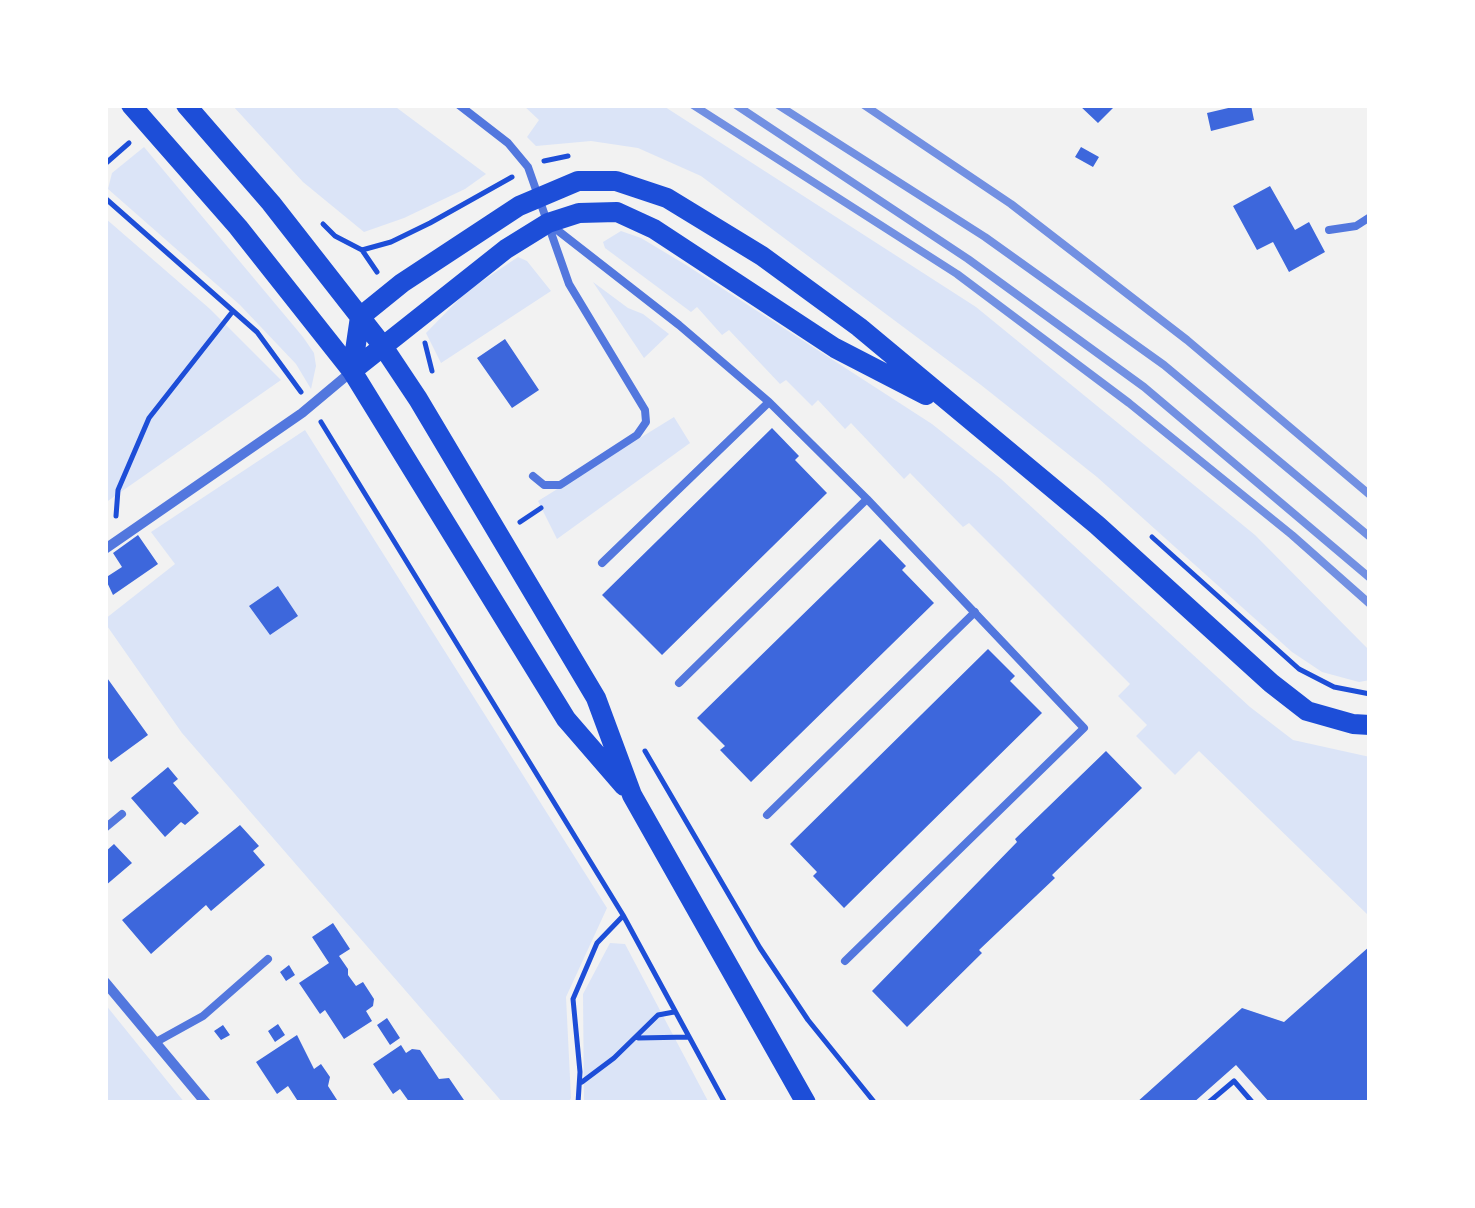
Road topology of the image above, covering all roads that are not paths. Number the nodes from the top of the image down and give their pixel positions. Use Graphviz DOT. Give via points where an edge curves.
graph roads {
  1 [pos="131,105"];
  2 [pos="186,105"];
  3 [pos="458,105"];
  4 [pos="539,195"];
  5 [pos="1370,217"];
  6 [pos="548,224"];
  7 [pos="1329,230"];
  8 [pos="360,316"];
  9 [pos="382,345"];
  10 [pos="352,371"];
  11 [pos="770,402"];
  12 [pos="958,412"];
  13 [pos="533,476"];
  14 [pos="867,499"];
  15 [pos="105,549"];
  16 [pos="602,563"];
  17 [pos="974,612"];
  18 [pos="679,683"];
  19 [pos="1370,725"];
  20 [pos="632,795"];
  21 [pos="122,814"];
  22 [pos="767,815"];
  23 [pos="105,828"];
  24 [pos="268,959"];
  25 [pos="845,961"];
  26 [pos="105,982"];
  27 [pos="156,1042"];
  28 [pos="806,1098"];
  29 [pos="206,1103"];
  1 -- 10 [label="main road"];
  2 -- 8 [label="main road"];
  3 -- 4 [label="lane" via="520,154"];
  4 -- 6 [label="lane"];
  4 -- 8 [label="main road"];
  4 -- 12 [label="main road" via="578,181 616,180 668,198 859,327"];
  5 -- 7 [label="lane"];
  6 -- 9 [label="main road"];
  6 -- 11 [label="lane"];
  6 -- 12 [label="main road" via="578,213 616,212 654,229 836,348"];
  6 -- 13 [label="lane" via="570,284 646,422 638,435 560,485 544,485"];
  8 -- 9 [label="main road"];
  8 -- 10 [label="main road"];
  9 -- 10 [label="main road"];
  9 -- 20 [label="main road" via="596,698"];
  10 -- 15 [label="street"];
  10 -- 20 [label="main road" via="566,719"];
  11 -- 14 [label="lane"];
  11 -- 16 [label="lane"];
  12 -- 19 [label="main road" via="1307,712"];
  14 -- 17 [label="lane"];
  14 -- 18 [label="lane"];
  17 -- 22 [label="lane"];
  17 -- 25 [label="lane" via="1084,728"];
  20 -- 28 [label="main road"];
  21 -- 23 [label="lane"];
  24 -- 27 [label="lane" via="203,1016"];
  26 -- 27 [label="street"];
  27 -- 29 [label="street"];
}
